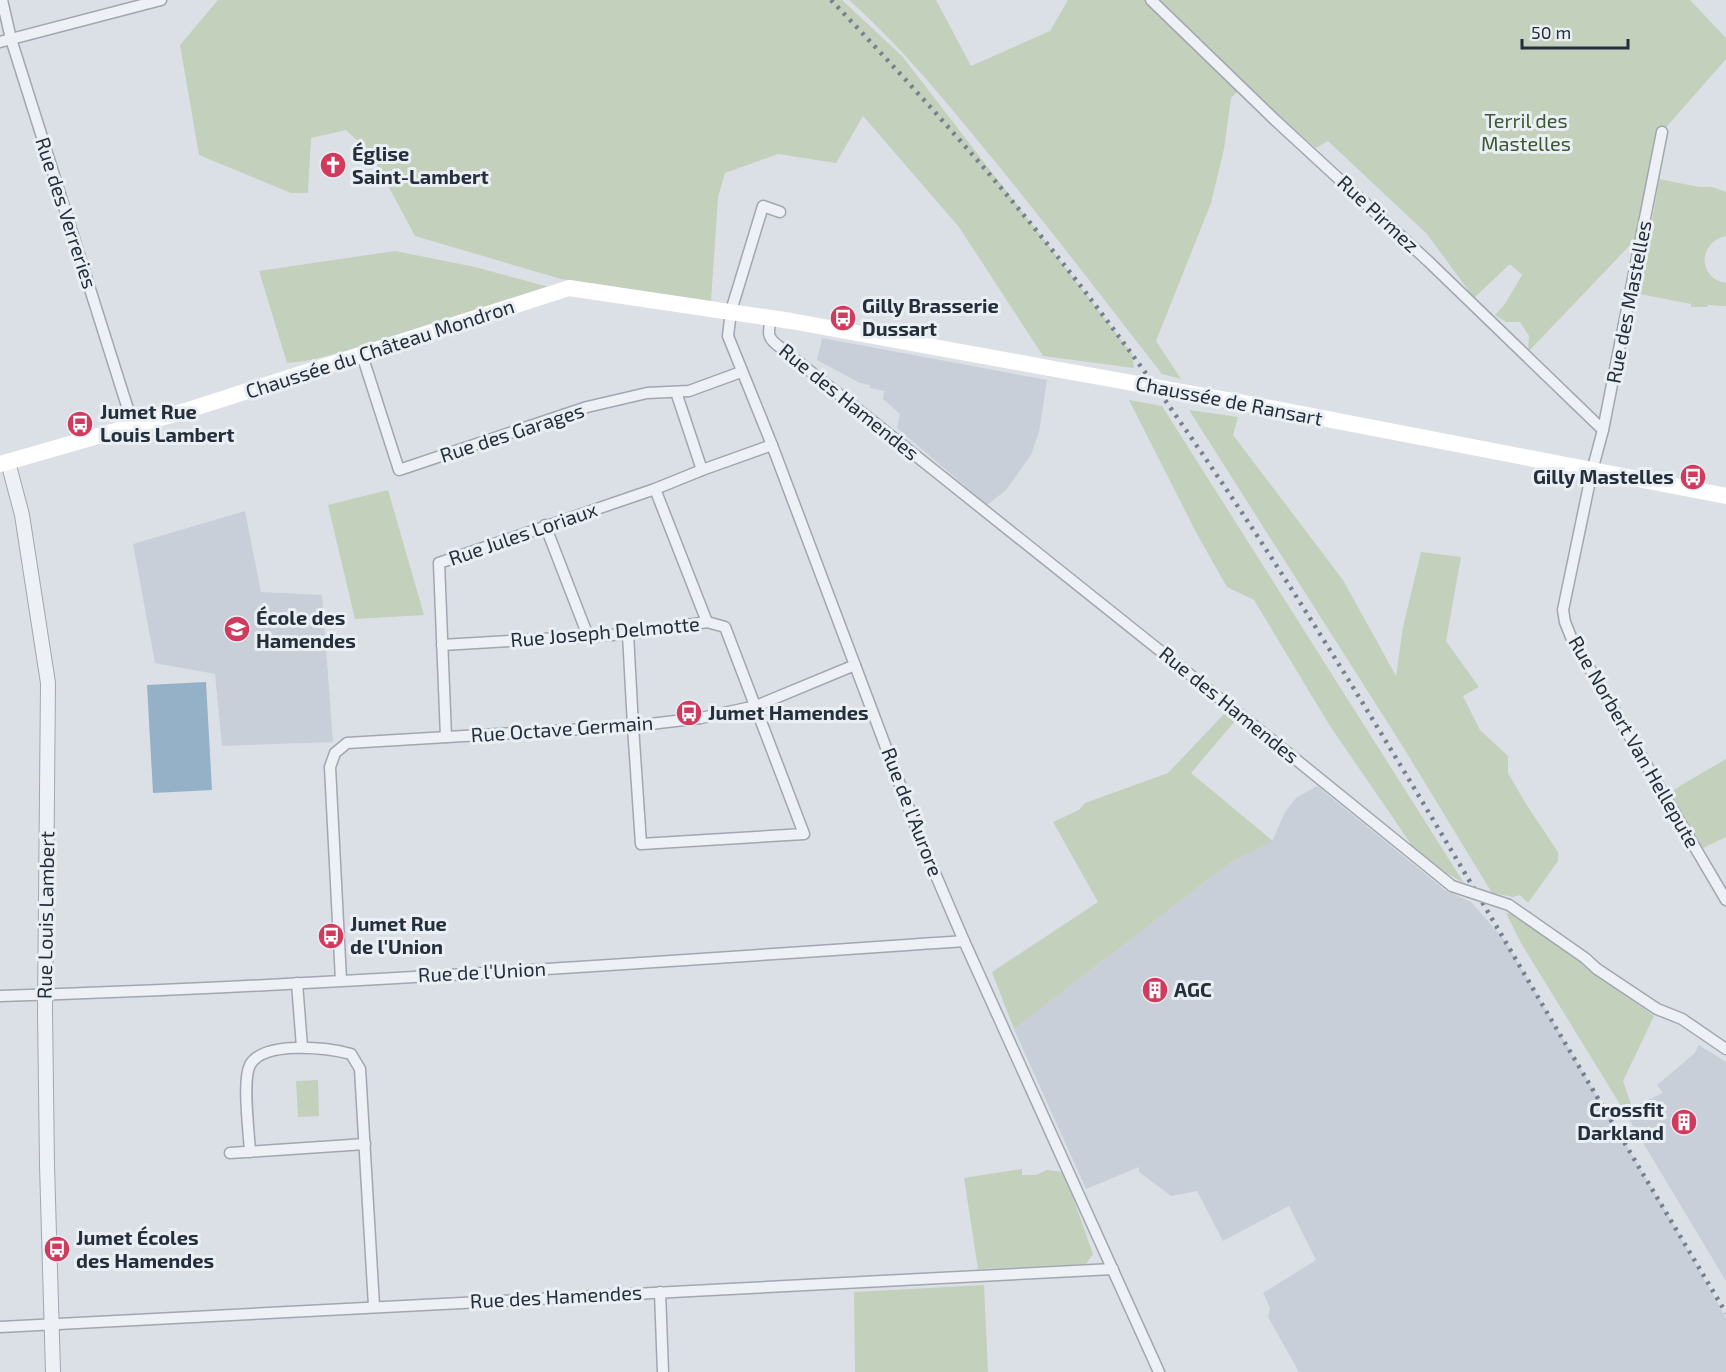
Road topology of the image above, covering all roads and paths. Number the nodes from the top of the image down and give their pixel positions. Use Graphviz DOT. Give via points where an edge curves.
graph roads {
  1 [pos="2,0"];
  2 [pos="161,0"];
  3 [pos="1151,0"];
  4 [pos="126,4"];
  5 [pos="5,41"];
  6 [pos="1662,132"];
  7 [pos="780,212"];
  8 [pos="731,311"];
  9 [pos="771,318"];
  10 [pos="362,355"];
  11 [pos="741,372"];
  12 [pos="676,392"];
  13 [pos="133,425"];
  14 [pos="1603,430"];
  15 [pos="772,445"];
  16 [pos="4,463"];
  17 [pos="702,470"];
  18 [pos="1592,471"];
  19 [pos="656,489"];
  20 [pos="1726,496"];
  21 [pos="545,525"];
  22 [pos="707,622"];
  23 [pos="628,634"];
  24 [pos="588,636"];
  25 [pos="442,645"];
  26 [pos="855,665"];
  27 [pos="756,706"];
  28 [pos="633,726"];
  29 [pos="446,737"];
  30 [pos="1726,900"];
  31 [pos="964,941"];
  32 [pos="341,980"];
  33 [pos="297,983"];
  34 [pos="45,995"];
  35 [pos="0,996"];
  36 [pos="302,1047"];
  37 [pos="1726,1049"];
  38 [pos="365,1144"];
  39 [pos="250,1152"];
  40 [pos="230,1153"];
  41 [pos="1113,1269"];
  42 [pos="660,1292"];
  43 [pos="374,1306"];
  44 [pos="52,1324"];
  45 [pos="0,1327"];
  46 [pos="53,1372"];
  47 [pos="663,1372"];
  48 [pos="1159,1372"];
  1 -- 5 [label="street, Rue des Verreries"];
  2 -- 4 [label="street"];
  3 -- 14 [label="street, Rue Pirmez"];
  4 -- 5 [label="street"];
  5 -- 13 [label="street, Rue des Verreries"];
  6 -- 14 [label="street, Rue des Mastelles"];
  7 -- 8 [label="street, Rue de l'Aurore" via="763,206"];
  8 -- 9 [label="main road, Chaussée de Ransart"];
  8 -- 10 [label="main road, Chaussée du Château Mondron" via="569,288"];
  8 -- 11 [label="street, Rue de l'Aurore" via="728,336"];
  9 -- 18 [label="main road, Chaussée de Ransart, bridge" via="1239,402"];
  9 -- 37 [label="street, Rue des Hamendes, bridge" via="770,339 1452,886 1509,905 1657,1009 1682,1019"];
  10 -- 12 [label="street, Rue des Garages" via="399,470 587,407 647,393"];
  10 -- 13 [label="main road, Chaussée du Château Mondron"];
  11 -- 12 [label="street, Rue des Garages"];
  11 -- 15 [label="street, Rue de l'Aurore"];
  12 -- 17 [label="street"];
  13 -- 16 [label="main road, Chaussée du Château Mondron"];
  14 -- 18 [label="street, Rue des Mastelles"];
  15 -- 17 [label="street, Rue Jules Loriaux"];
  15 -- 26 [label="street, Rue de l'Aurore"];
  16 -- 34 [label="street, Rue Louis Lambert" via="22,515 48,682"];
  17 -- 19 [label="street, Rue Jules Loriaux"];
  18 -- 20 [label="main road, Chaussée de Ransart"];
  18 -- 30 [label="street, Rue Norbert Van Hellepute" via="1563,610 1566,622 1571,637"];
  19 -- 21 [label="street, Rue Jules Loriaux"];
  19 -- 22 [label="street"];
  21 -- 24 [label="street"];
  21 -- 25 [label="street, Rue Jules Loriaux" via="439,563"];
  22 -- 23 [label="street, Rue Joseph Delmotte"];
  22 -- 27 [label="street, Rue Joseph Delmotte" via="725,627"];
  23 -- 24 [label="street, Rue Joseph Delmotte"];
  23 -- 28 [label="street"];
  24 -- 25 [label="street, Rue Joseph Delmotte"];
  25 -- 29 [label="street, Rue Jules Loriaux"];
  26 -- 27 [label="street, Rue Octave Germain"];
  26 -- 31 [label="street, Rue de l'Aurore" via="922,843"];
  27 -- 28 [label="street, Rue Octave Germain" via="701,718"];
  27 -- 28 [label="street, Rue Joseph Delmotte" via="804,834 641,844"];
  28 -- 29 [label="street, Rue Octave Germain"];
  29 -- 32 [label="street, Rue Octave Germain" via="347,743 335,753 330,767"];
  31 -- 32 [label="street, Rue de l'Union"];
  31 -- 41 [label="street, Rue de l'Aurore"];
  32 -- 33 [label="street, Rue de l'Union"];
  33 -- 34 [label="street, Rue de l'Union"];
  33 -- 36 [label="street"];
  34 -- 35 [label="street, Rue de l'Union"];
  34 -- 44 [label="street, Rue Louis Lambert"];
  36 -- 38 [label="street" via="351,1054 360,1069"];
  36 -- 39 [label="street" via="263,1053 251,1064 246,1080"];
  38 -- 39 [label="street"];
  38 -- 43 [label="street"];
  39 -- 40 [label="street"];
  41 -- 42 [label="street, Rue des Hamendes"];
  41 -- 48 [label="street, Rue de l'Aurore"];
  42 -- 43 [label="street, Rue des Hamendes"];
  42 -- 47 [label="street"];
  43 -- 44 [label="street, Rue des Hamendes"];
  44 -- 45 [label="street, Rue des Hamendes"];
  44 -- 46 [label="street, Rue Louis Lambert"];
}
